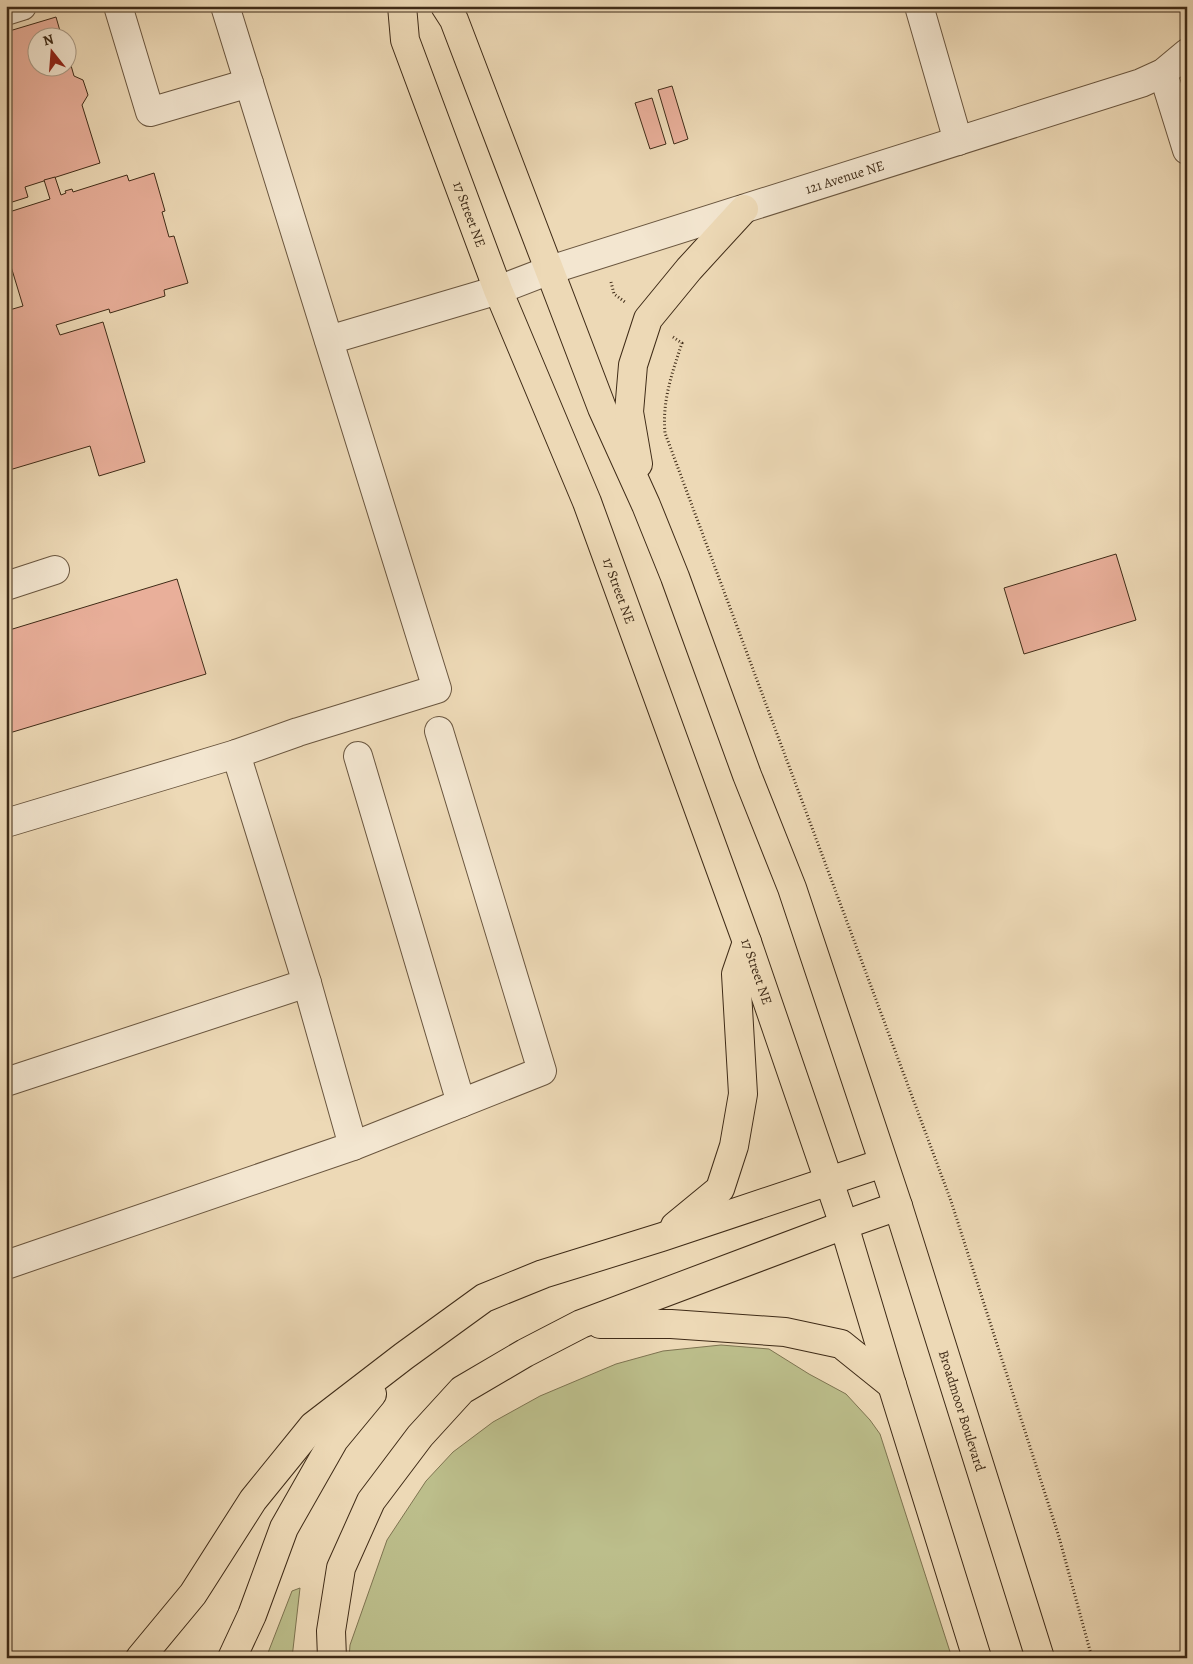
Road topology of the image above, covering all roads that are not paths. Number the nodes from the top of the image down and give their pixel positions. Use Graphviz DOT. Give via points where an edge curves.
graph roads {
  1 [pos="22,6"];
  2 [pos="118,6"];
  3 [pos="225,6"];
  4 [pos="402,6"];
  5 [pos="445,6"];
  6 [pos="919,6"];
  7 [pos="6,11"];
  8 [pos="1187,53"];
  9 [pos="1163,72"];
  10 [pos="249,83"];
  11 [pos="958,141"];
  12 [pos="1187,150"];
  13 [pos="744,209"];
  14 [pos="550,270"];
  15 [pos="498,290"];
  16 [pos="329,340"];
  17 [pos="646,505"];
  18 [pos="55,570"];
  19 [pos="6,586"];
  20 [pos="439,731"];
  21 [pos="236,754"];
  22 [pos="358,756"];
  23 [pos="6,822"];
  24 [pos="747,942"];
  25 [pos="307,982"];
  26 [pos="6,1082"];
  27 [pos="461,1103"];
  28 [pos="353,1146"];
  29 [pos="883,1163"];
  30 [pos="830,1180"];
  31 [pos="898,1206"];
  32 [pos="844,1225"];
  33 [pos="662,1237"];
  34 [pos="6,1265"];
  35 [pos="580,1324"];
  36 [pos="404,1356"];
  37 [pos="892,1385"];
  38 [pos="140,1658"];
  39 [pos="232,1658"];
  40 [pos="332,1658"];
  41 [pos="977,1658"];
  42 [pos="1040,1658"];
  1 -- 7 [label="street"];
  2 -- 10 [label="street" via="150,112"];
  3 -- 10 [label="street"];
  4 -- 15 [label="main road, 17 Street NE" via="405,40"];
  5 -- 14 [label="main road" via="454,20"];
  6 -- 11 [label="street"];
  8 -- 9 [label="street, 121 Avenue NE"];
  9 -- 11 [label="street, 121 Avenue NE" via="1141,83"];
  9 -- 12 [label="street"];
  10 -- 16 [label="street"];
  11 -- 13 [label="street, 121 Avenue NE"];
  13 -- 14 [label="street, 121 Avenue NE"];
  13 -- 17 [label="main road" via="648,319 633,365 629,412"];
  14 -- 15 [label="street, 121 Avenue NE"];
  14 -- 17 [label="main road" via="602,408"];
  15 -- 16 [label="street, 121 Avenue NE"];
  15 -- 24 [label="main road, 17 Street NE" via="587,502"];
  16 -- 21 [label="street" via="437,689"];
  17 -- 29 [label="main road" via="792,888"];
  18 -- 19 [label="street"];
  20 -- 27 [label="street" via="542,1071"];
  21 -- 23 [label="street"];
  21 -- 25 [label="street"];
  22 -- 27 [label="street"];
  24 -- 30 [label="main road, 17 Street NE"];
  24 -- 33 [label="main road" via="736,974 743,1094 734,1146 720,1189"];
  25 -- 26 [label="street"];
  25 -- 28 [label="street"];
  27 -- 28 [label="street"];
  28 -- 34 [label="street"];
  29 -- 30 [label="main road"];
  29 -- 31 [label="main road, Broadmoor Boulevard"];
  30 -- 32 [label="main road"];
  30 -- 33 [label="main road"];
  31 -- 32 [label="main road"];
  31 -- 42 [label="main road, Broadmoor Boulevard"];
  32 -- 35 [label="main road"];
  32 -- 37 [label="main road"];
  33 -- 36 [label="main road" via="543,1274 484,1298"];
  35 -- 37 [label="main road" via="671,1324 785,1332 840,1344"];
  35 -- 40 [label="main road" via="462,1390 420,1436 371,1501 341,1568 331,1631"];
  36 -- 38 [label="main road" via="313,1426 253,1500 193,1594"];
  36 -- 39 [label="main road" via="334,1440 284,1528 252,1615"];
  37 -- 41 [label="main road"];
}
